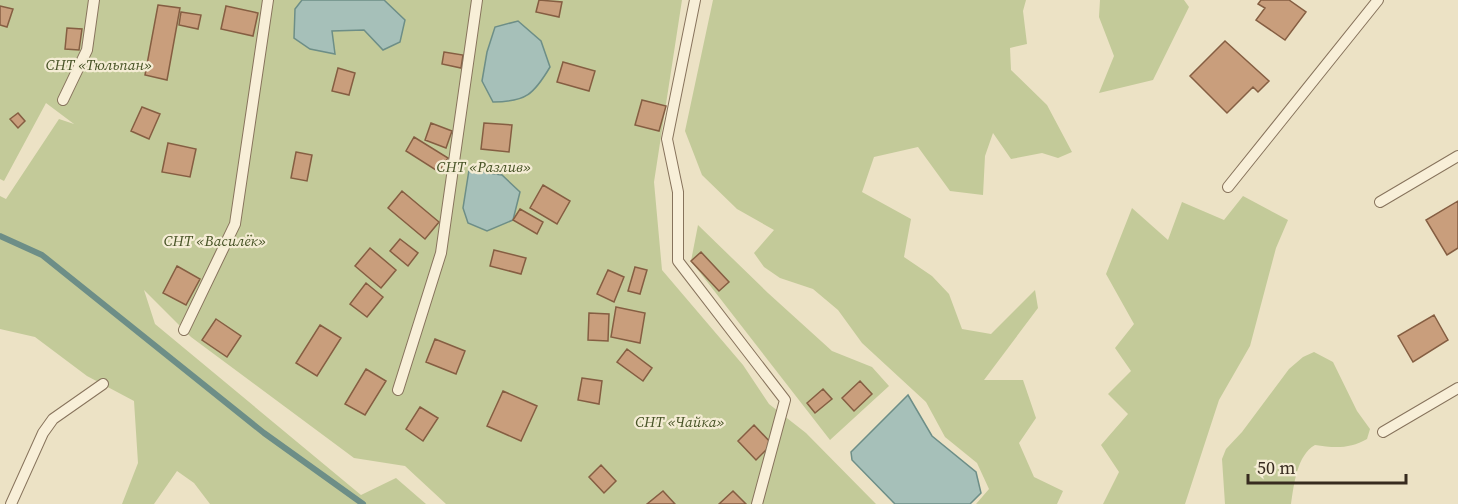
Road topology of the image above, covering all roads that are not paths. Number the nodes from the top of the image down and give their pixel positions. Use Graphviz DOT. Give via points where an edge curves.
graph roads {
  1 [pos="94,0"];
  2 [pos="268,0"];
  3 [pos="477,0"];
  4 [pos="694,0"];
  5 [pos="1378,0"];
  6 [pos="63,100"];
  7 [pos="1458,156"];
  8 [pos="1228,187"];
  9 [pos="1380,202"];
  10 [pos="184,330"];
  11 [pos="103,384"];
  12 [pos="1458,388"];
  13 [pos="398,390"];
  14 [pos="1383,432"];
  15 [pos="11,504"];
  16 [pos="757,504"];
  1 -- 6 [label="lane" via="87,50"];
  2 -- 10 [label="lane" via="235,224"];
  3 -- 13 [label="lane" via="441,253"];
  4 -- 16 [label="lane" via="667,139 678,192 678,261 785,400"];
  5 -- 8 [label="lane"];
  7 -- 9 [label="lane"];
  11 -- 15 [label="lane" via="53,419"];
  12 -- 14 [label="lane"];
}
